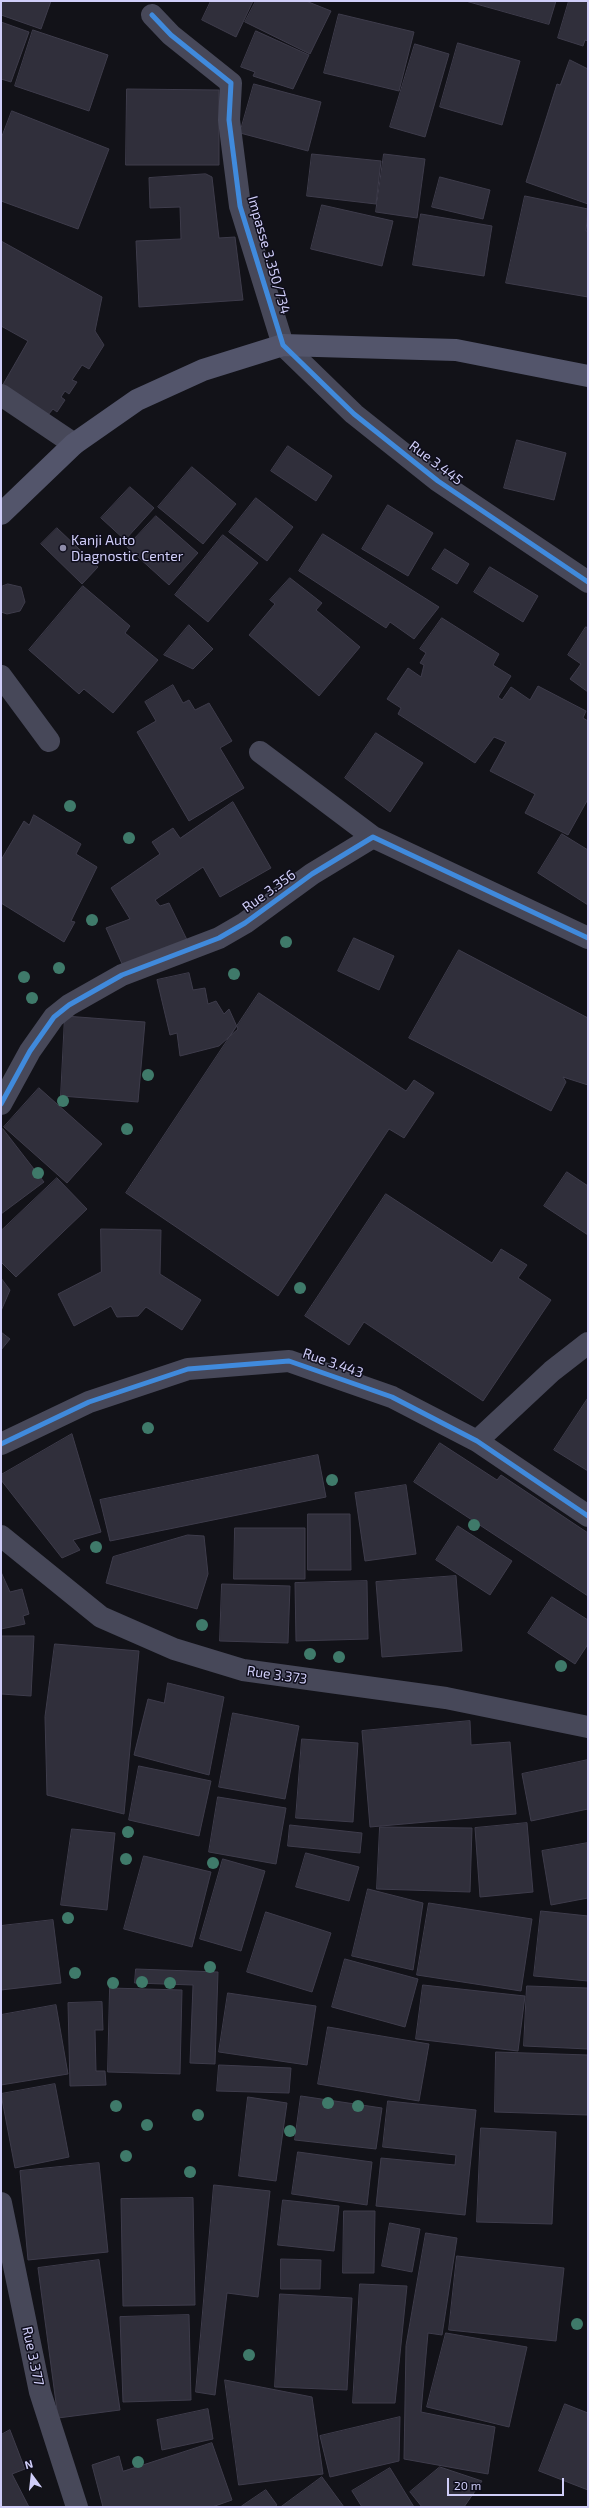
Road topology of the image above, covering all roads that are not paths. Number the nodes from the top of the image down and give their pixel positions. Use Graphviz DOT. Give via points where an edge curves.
graph roads {
  1 [pos="152,15"];
  2 [pos="283,345"];
  3 [pos="588,376"];
  4 [pos="1,395"];
  5 [pos="74,444"];
  6 [pos="1,514"];
  7 [pos="588,582"];
  8 [pos="1,676"];
  9 [pos="50,741"];
  10 [pos="260,752"];
  11 [pos="373,837"];
  12 [pos="588,938"];
  13 [pos="1,1104"];
  14 [pos="588,1343"];
  15 [pos="477,1441"];
  16 [pos="1,1444"];
  17 [pos="588,1516"];
  18 [pos="1,1536"];
  19 [pos="588,1727"];
  20 [pos="1,2203"];
  21 [pos="77,2507"];
  1 -- 2 [label="street, Impasse 3.350/734" via="171,35 231,83 228,120 240,206"];
  2 -- 3 [label="street" via="456,350"];
  2 -- 5 [label="street" via="203,370 137,400"];
  2 -- 7 [label="street, Rue 3.445" via="354,414 438,481"];
  4 -- 5 [label="street"];
  5 -- 6 [label="street"];
  8 -- 9 [label="street"];
  10 -- 11 [label="street"];
  11 -- 12 [label="street"];
  11 -- 13 [label="street, Rue 3.356" via="312,874 226,934 122,975 69,1005 54,1017 40,1037"];
  14 -- 15 [label="street" via="552,1371"];
  15 -- 16 [label="street, Rue 3.443" via="392,1397 289,1360 188,1369 89,1402"];
  15 -- 17 [label="street, Rue 3.443"];
  18 -- 19 [label="street, Rue 3.373" via="101,1617 174,1649 243,1670 446,1698"];
  20 -- 21 [label="street, Rue 3.377" via="40,2392"];
}
